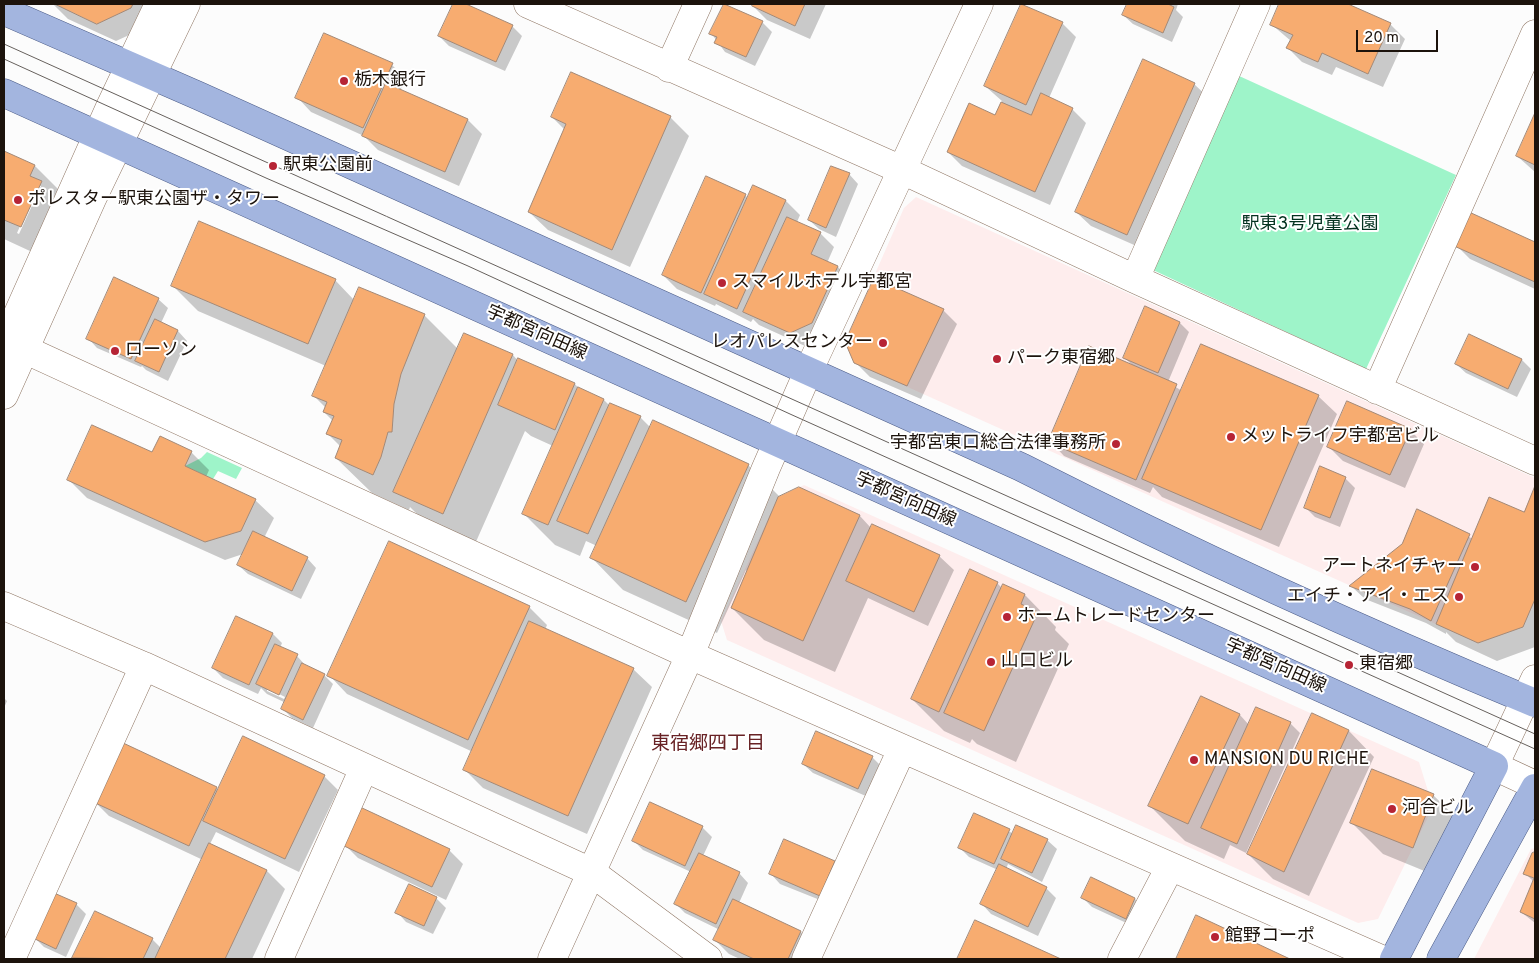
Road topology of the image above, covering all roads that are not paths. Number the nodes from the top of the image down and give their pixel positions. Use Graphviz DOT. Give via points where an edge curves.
graph roads {
  1 [pos="159,4"];
  2 [pos="186,4"];
  3 [pos="528,4"];
  4 [pos="698,4"];
  5 [pos="979,4"];
  6 [pos="1256,4"];
  7 [pos="4,11"];
  8 [pos="1535,34"];
  9 [pos="669,68"];
  10 [pos="140,70"];
  11 [pos="4,93"];
  12 [pos="108,140"];
  13 [pos="902,170"];
  14 [pos="1134,279"];
  15 [pos="9,344"];
  16 [pos="808,372"];
  17 [pos="1377,390"];
  18 [pos="4,395"];
  19 [pos="777,443"];
  20 [pos="1535,461"];
  21 [pos="4,606"];
  22 [pos="690,655"];
  23 [pos="144,666"];
  24 [pos="1532,694"];
  25 [pos="902,749"];
  26 [pos="1494,766"];
  27 [pos="364,768"];
  28 [pos="1535,787"];
  29 [pos="1170,867"];
  30 [pos="591,872"];
  31 [pos="11,959"];
  32 [pos="279,959"];
  33 [pos="552,959"];
  34 [pos="708,959"];
  35 [pos="806,959"];
  36 [pos="1122,959"];
  37 [pos="1381,959"];
  38 [pos="1394,959"];
  39 [pos="1440,959"];
  1 -- 10 [label="street"];
  2 -- 10 [label="street"];
  3 -- 9 [label="street"];
  4 -- 9 [label="street"];
  5 -- 13 [label="street"];
  6 -- 14 [label="street"];
  7 -- 10 [label="main road"];
  8 -- 17 [label="street"];
  9 -- 13 [label="street"];
  10 -- 12 [label="street"];
  10 -- 16 [label="main road"];
  11 -- 12 [label="main road, 宇都宮向田線"];
  12 -- 15 [label="street" via="92,199"];
  12 -- 19 [label="main road, 宇都宮向田線"];
  13 -- 14 [label="street"];
  13 -- 16 [label="street"];
  14 -- 17 [label="street"];
  15 -- 18 [label="street"];
  15 -- 22 [label="street"];
  16 -- 19 [label="street"];
  16 -- 24 [label="main road" via="1021,467 1145,530 1445,666"];
  17 -- 20 [label="street"];
  19 -- 22 [label="street"];
  19 -- 26 [label="main road, 宇都宮向田線"];
  21 -- 23 [label="street"];
  22 -- 25 [label="street"];
  22 -- 30 [label="street"];
  23 -- 27 [label="street"];
  23 -- 31 [label="street"];
  24 -- 26 [label="street"];
  25 -- 29 [label="street"];
  25 -- 35 [label="street"];
  26 -- 28 [label="street"];
  26 -- 38 [label="main road"];
  27 -- 30 [label="street"];
  27 -- 32 [label="street"];
  28 -- 39 [label="main road"];
  29 -- 36 [label="street"];
  29 -- 37 [label="street"];
  30 -- 33 [label="street"];
  30 -- 34 [label="street"];
}
